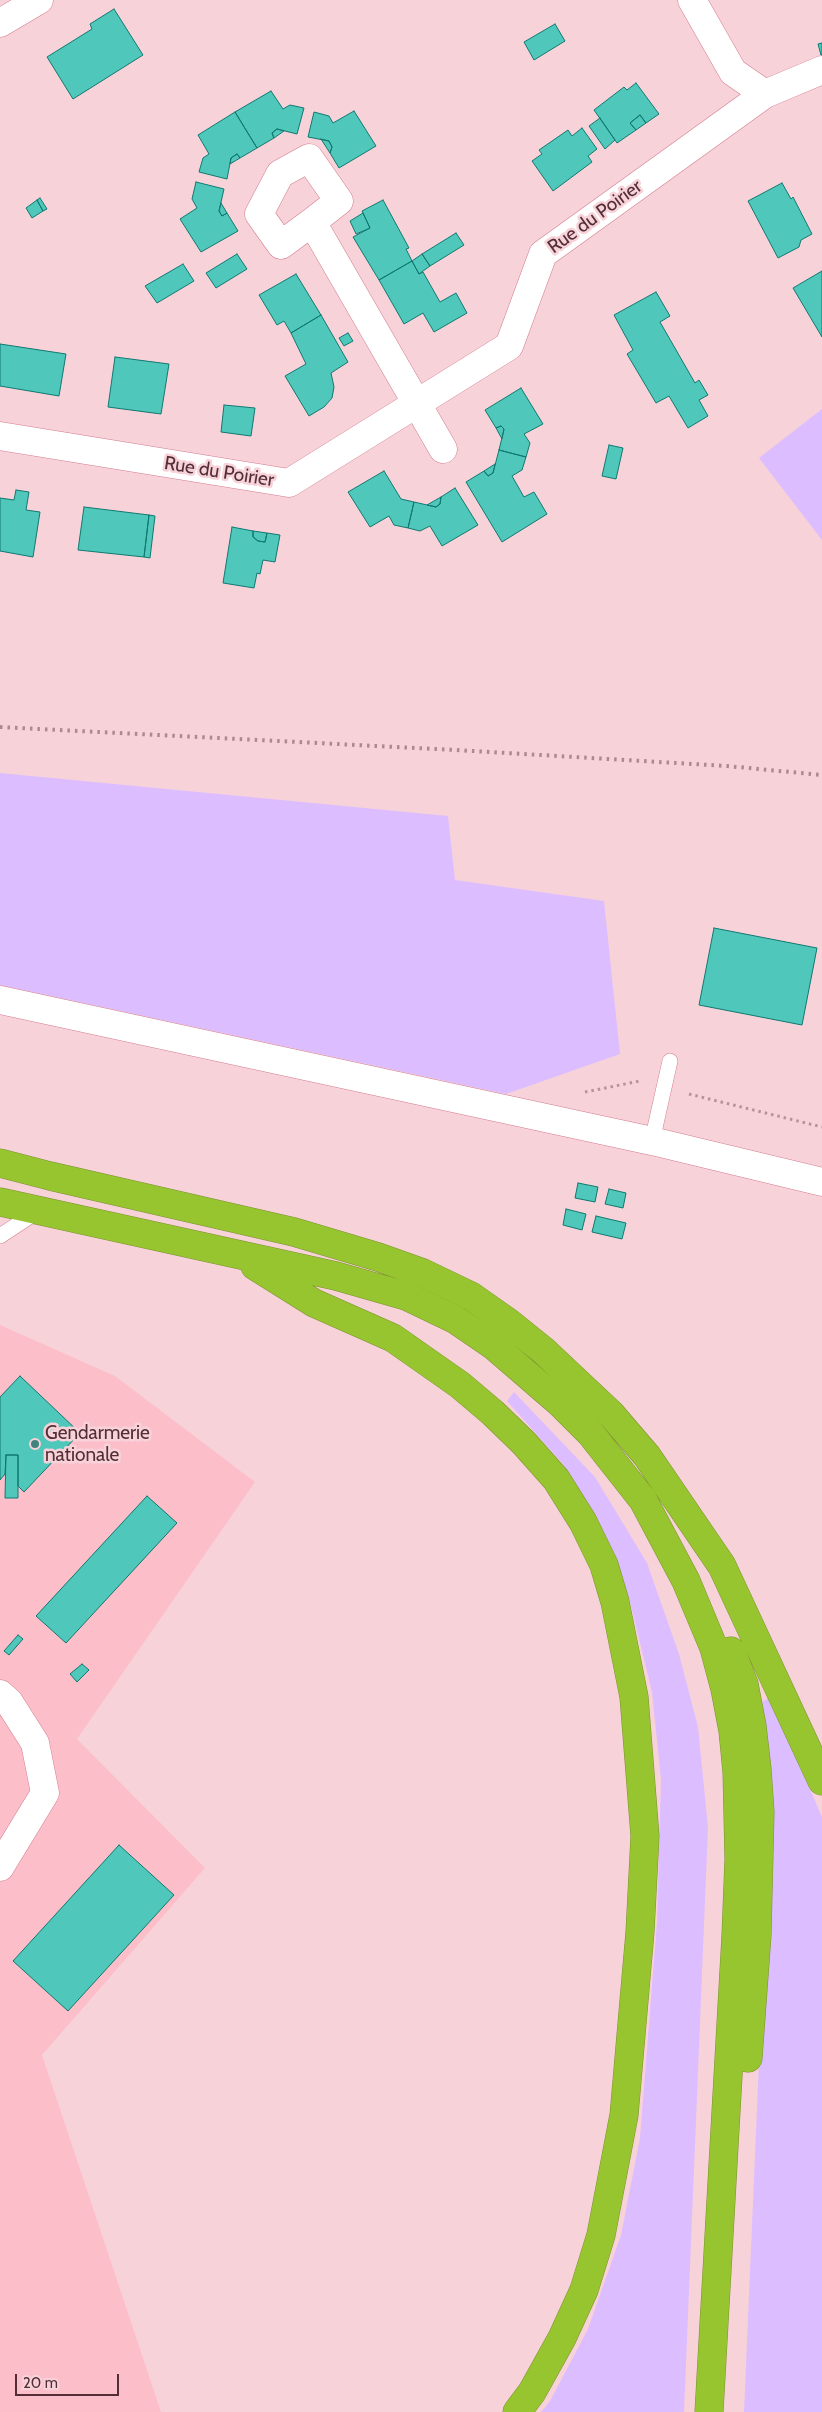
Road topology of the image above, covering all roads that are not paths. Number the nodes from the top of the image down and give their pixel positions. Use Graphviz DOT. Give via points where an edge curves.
graph roads {
  1 [pos="39,0"];
  2 [pos="692,0"];
  3 [pos="0,23"];
  4 [pos="822,70"];
  5 [pos="765,94"];
  6 [pos="312,222"];
  7 [pos="417,403"];
  8 [pos="0,436"];
  9 [pos="443,449"];
  10 [pos="0,1000"];
  11 [pos="670,1061"];
  12 [pos="652,1141"];
  13 [pos="0,1163"];
  14 [pos="822,1182"];
  15 [pos="0,1202"];
  16 [pos="38,1211"];
  17 [pos="0,1236"];
  18 [pos="241,1257"];
  19 [pos="647,1456"];
  20 [pos="0,1694"];
  21 [pos="822,1781"];
  22 [pos="0,1867"];
  23 [pos="517,2412"];
  24 [pos="709,2412"];
  25 [pos="722,2412"];
  1 -- 3 [label="street"];
  2 -- 5 [label="street" via="733,72"];
  4 -- 5 [label="street, Rue du Poirier"];
  5 -- 7 [label="street, Rue du Poirier" via="543,254 509,346"];
  6 -- 7 [label="street"];
  7 -- 8 [label="street, Rue du Poirier" via="289,483"];
  7 -- 9 [label="street"];
  10 -- 12 [label="street"];
  11 -- 12 [label="lane"];
  12 -- 14 [label="street"];
  13 -- 19 [label="highway" via="294,1232 423,1273 471,1296 544,1351 611,1414"];
  15 -- 16 [label="highway"];
  16 -- 17 [label="lane"];
  16 -- 18 [label="highway"];
  18 -- 23 [label="highway" via="314,1303 393,1338 493,1413 556,1479 604,1565 615,1602 634,1697 645,1836 624,2116 601,2235 584,2290 562,2338"];
  18 -- 24 [label="highway" via="336,1276 406,1296 456,1320 494,1346 560,1402 643,1500 686,1581 714,1648 733,1730 738,1780 739,1858"];
  19 -- 21 [label="highway" via="722,1566"];
  19 -- 25 [label="highway" via="700,1574 744,1684 757,1770 760,1812 757,1935"];
  20 -- 22 [label="street" via="9,1702 35,1743 45,1792"];
}
